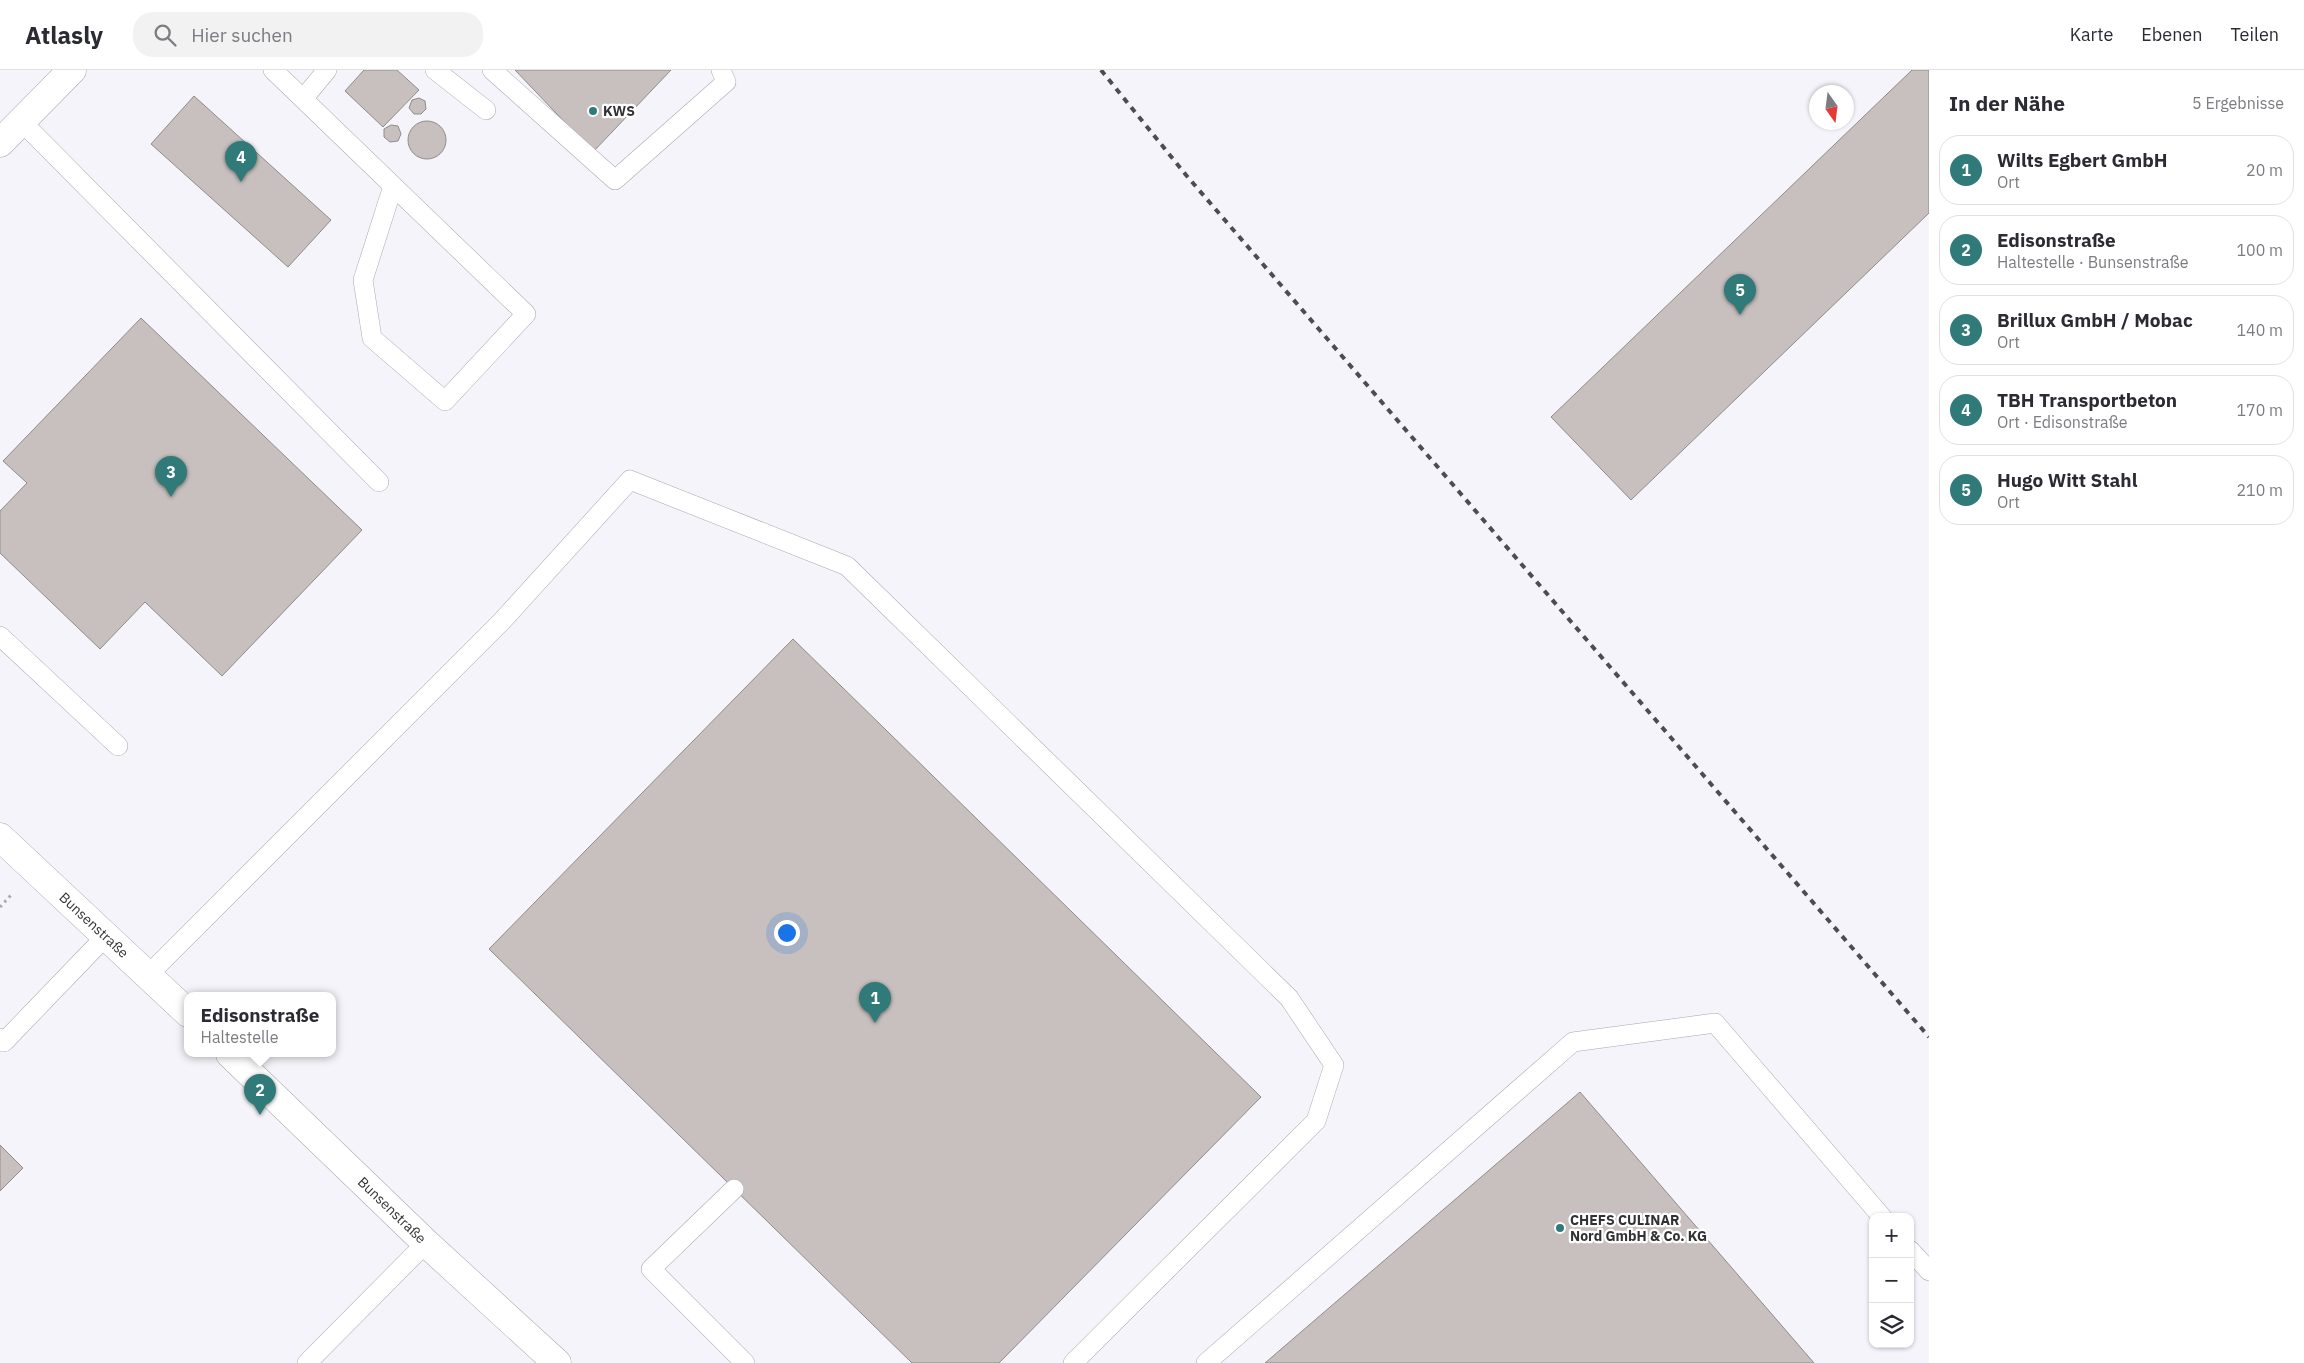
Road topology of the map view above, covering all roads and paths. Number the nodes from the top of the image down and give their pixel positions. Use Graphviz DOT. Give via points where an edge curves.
graph roads {
  1 [pos="72,70"];
  2 [pos="273,70"];
  3 [pos="327,70"];
  4 [pos="435,70"];
  5 [pos="492,70"];
  6 [pos="721,70"];
  7 [pos="303,98"];
  8 [pos="486,110"];
  9 [pos="21,121"];
  10 [pos="0,143"];
  11 [pos="393,186"];
  12 [pos="379,482"];
  13 [pos="0,636"];
  14 [pos="118,746"];
  15 [pos="0,837"];
  16 [pos="106,936"];
  17 [pos="148,975"];
  18 [pos="184,1009"];
  19 [pos="0,1038"];
  20 [pos="233,1057"];
  21 [pos="734,1189"];
  22 [pos="1879,1213"];
  23 [pos="426,1243"];
  24 [pos="1914,1254"];
  25 [pos="1929,1271"];
  26 [pos="307,1363"];
  27 [pos="557,1363"];
  28 [pos="745,1363"];
  29 [pos="1074,1363"];
  30 [pos="1206,1363"];
  1 -- 9 [label="street"];
  2 -- 7 [label="lane"];
  3 -- 7 [label="lane"];
  4 -- 8 [label="lane"];
  5 -- 6 [label="lane" via="615,180 726,82"];
  7 -- 11 [label="lane"];
  9 -- 10 [label="street"];
  9 -- 12 [label="lane"];
  11 -- 11 [label="lane" via="363,280 372,338 445,401 526,314"];
  13 -- 14 [label="lane"];
  15 -- 16 [label="street, Bunsenstraße"];
  16 -- 17 [label="street, Bunsenstraße"];
  16 -- 19 [label="lane" via="4,1042"];
  17 -- 18 [label="street, Bunsenstraße"];
  17 -- 29 [label="lane" via="502,621 630,480 847,566 1289,998 1334,1065 1316,1121"];
  20 -- 23 [label="street, Bunsenstraße"];
  21 -- 28 [label="lane" via="650,1269"];
  22 -- 30 [label="lane" via="1715,1024 1573,1042"];
  23 -- 26 [label="lane"];
  23 -- 27 [label="street, Bunsenstraße"];
  24 -- 25 [label="lane"];
}
